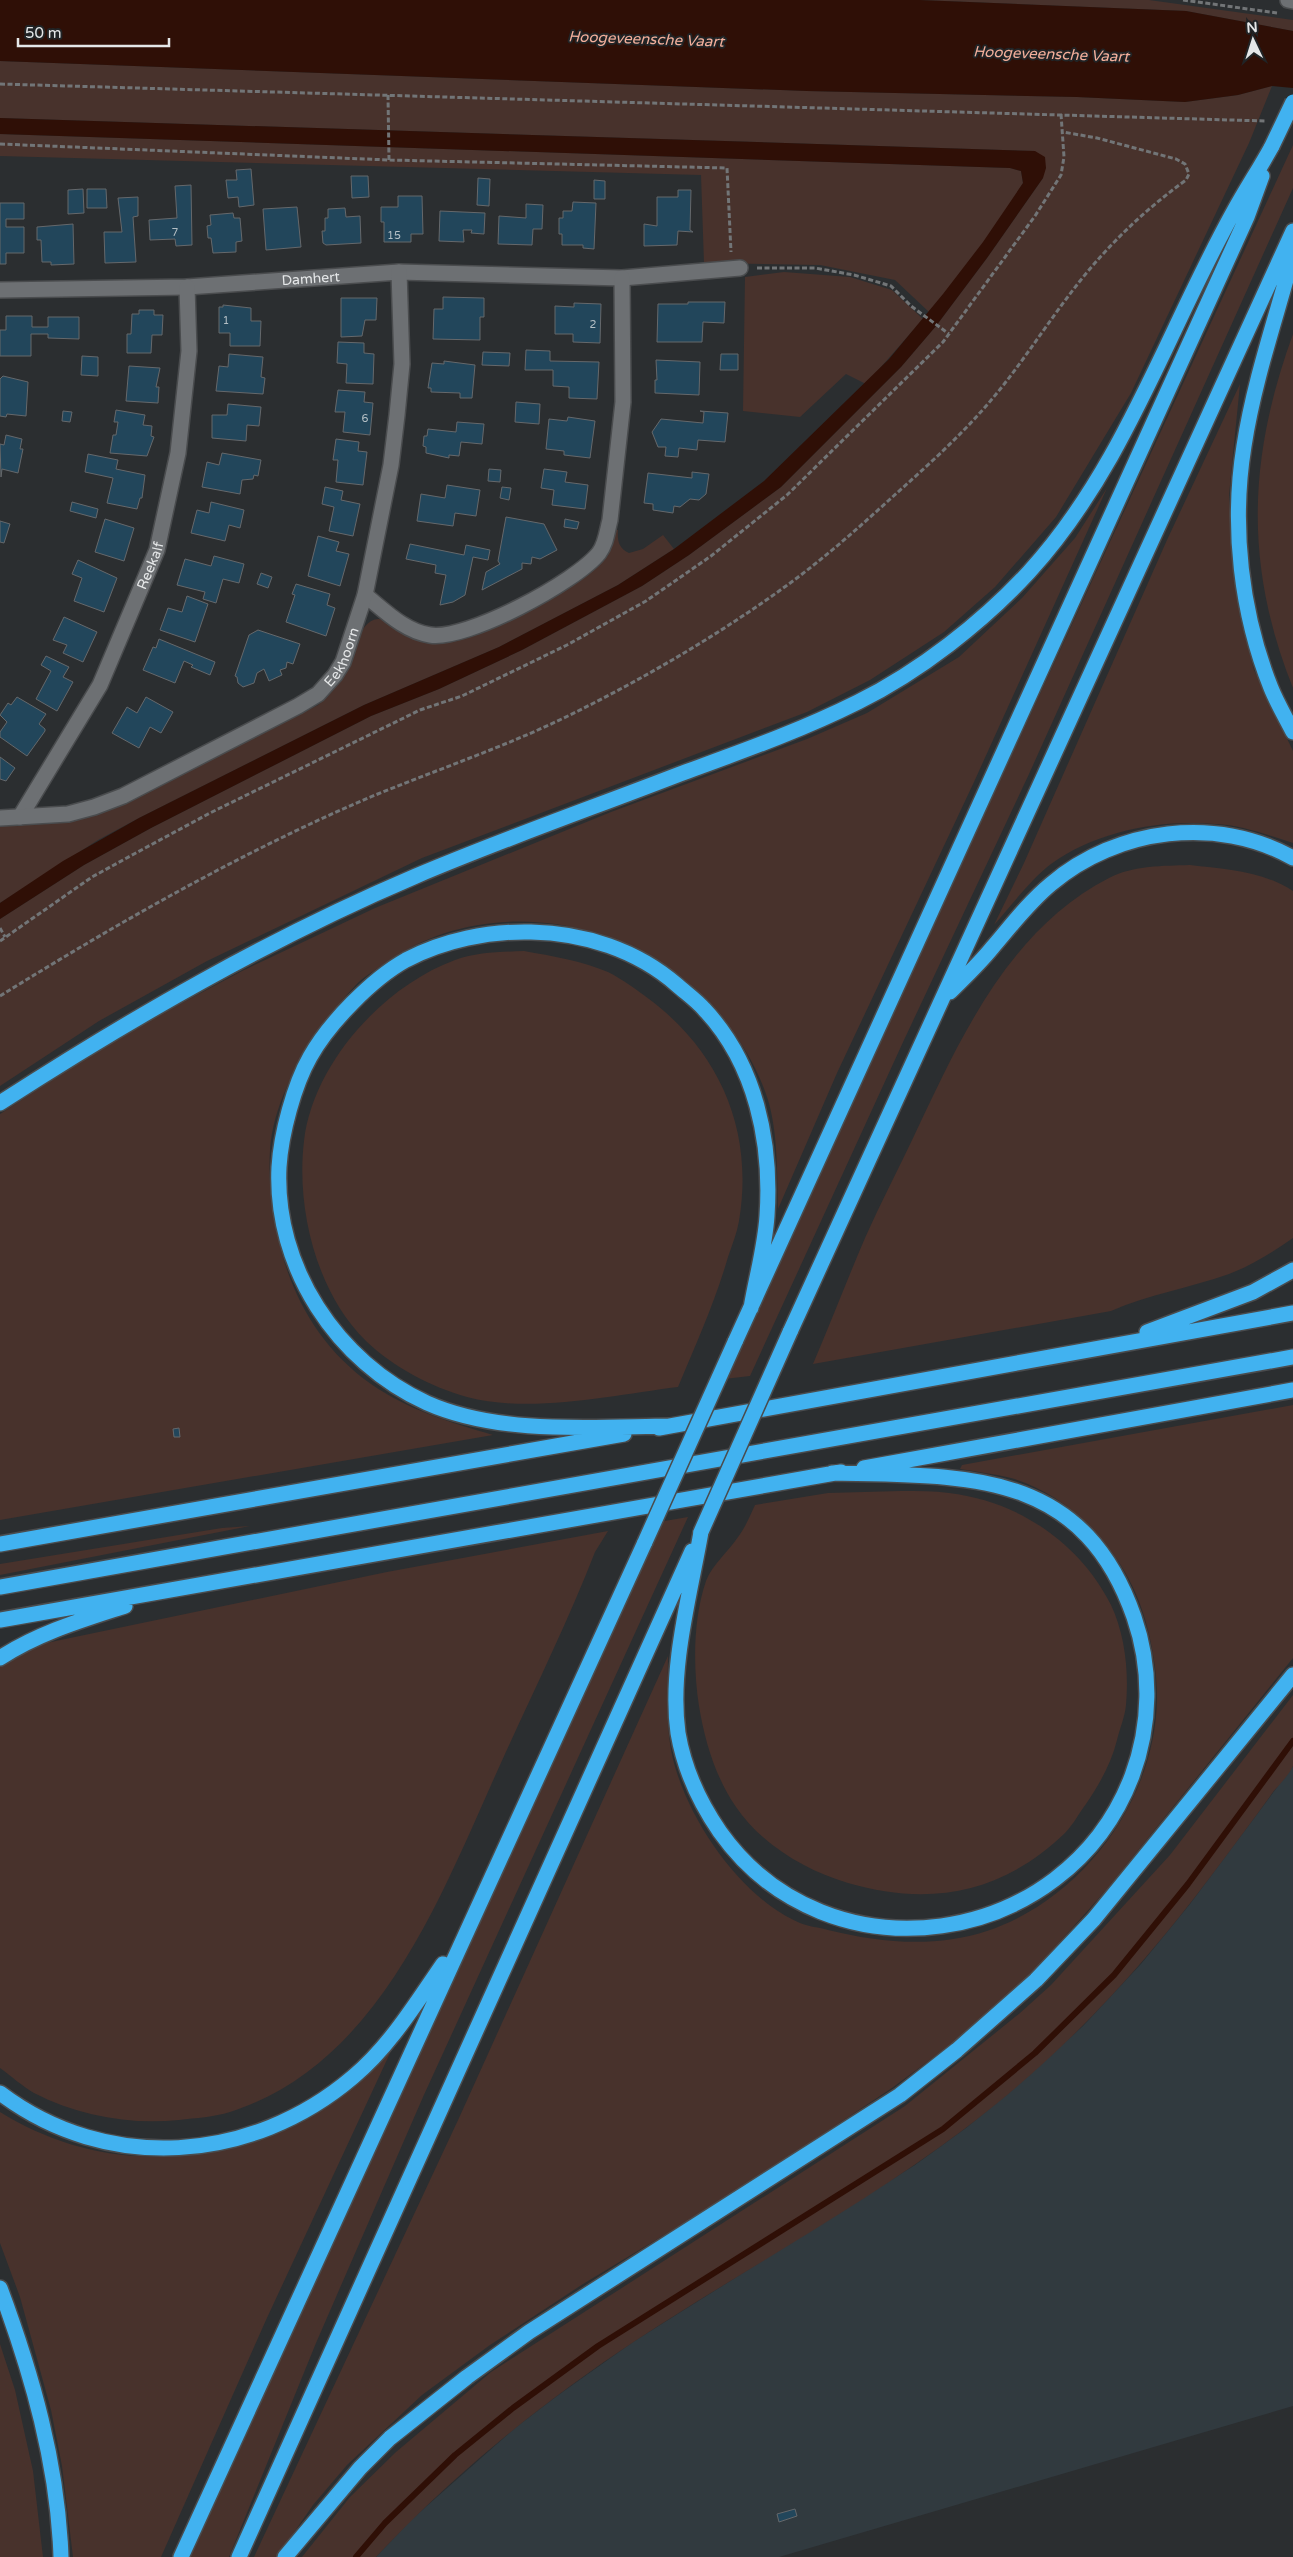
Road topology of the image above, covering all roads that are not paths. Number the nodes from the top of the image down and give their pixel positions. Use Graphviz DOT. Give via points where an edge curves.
graph roads {
  1 [pos="1293,102"];
  2 [pos="1272,146"];
  3 [pos="1293,231"];
  4 [pos="1293,255"];
  5 [pos="736,269"];
  6 [pos="399,272"];
  7 [pos="622,278"];
  8 [pos="187,287"];
  9 [pos="0,290"];
  10 [pos="365,595"];
  11 [pos="1293,732"];
  12 [pos="20,817"];
  13 [pos="0,818"];
  14 [pos="1293,858"];
  15 [pos="942,1000"];
  16 [pos="0,1103"];
  17 [pos="1293,1270"];
  18 [pos="751,1308"];
  19 [pos="1293,1313"];
  20 [pos="1115,1344"];
  21 [pos="1293,1357"];
  22 [pos="1293,1390"];
  23 [pos="669,1426"];
  24 [pos="832,1474"];
  25 [pos="701,1532"];
  26 [pos="0,1544"];
  27 [pos="0,1587"];
  28 [pos="177,1589"];
  29 [pos="0,1620"];
  30 [pos="0,1658"];
  31 [pos="1293,1675"];
  32 [pos="465,1932"];
  33 [pos="0,2093"];
  34 [pos="0,2288"];
  35 [pos="61,2557"];
  36 [pos="181,2557"];
  37 [pos="239,2557"];
  38 [pos="285,2557"];
  1 -- 2 [label="highway, bridge"];
  2 -- 16 [label="highway" via="1233,212 1146,391 1075,515 1029,572 972,627 919,665 852,705 777,738 470,853 270,944 154,1006"];
  2 -- 18 [label="highway" via="1248,218"];
  3 -- 15 [label="highway"];
  4 -- 11 [label="highway" via="1256,388 1244,446 1239,537 1243,582 1253,630 1271,688"];
  5 -- 7 [label="street, Damhert"];
  6 -- 7 [label="street, Damhert"];
  6 -- 8 [label="street, Damhert"];
  6 -- 10 [label="street, Eekhoorn" via="402,364 392,464"];
  7 -- 10 [label="street" via="623,402 610,520 600,552 562,583 486,623 449,635 430,636 413,631"];
  8 -- 9 [label="street, Damhert"];
  8 -- 12 [label="street, Reekalf" via="189,351 178,453 157,550 100,685"];
  10 -- 12 [label="street, Eekhoorn" via="343,662 318,694 123,796 68,814"];
  12 -- 13 [label="street, Eekhoorn"];
  14 -- 15 [label="highway" via="1234,836 1193,832 1124,842 1085,860 1052,883 1022,911 991,950"];
  15 -- 25 [label="highway, bridge"];
  17 -- 20 [label="highway" via="1253,1292"];
  18 -- 23 [label="highway" via="767,1220 768,1171 764,1128 751,1086 731,1045 705,1010 666,976 627,952 588,939 547,932 511,931 441,946 405,961 369,988 336,1022 310,1057 286,1123 279,1168 282,1205 288,1248 325,1322 348,1349 380,1375 427,1402 466,1416 559,1427"];
  18 -- 32 [label="highway, bridge"];
  19 -- 20 [label="highway"];
  20 -- 23 [label="highway"];
  21 -- 27 [label="highway"];
  22 -- 24 [label="highway"];
  23 -- 26 [label="highway"];
  24 -- 25 [label="highway" via="932,1476 981,1481 1027,1494 1077,1526 1109,1562 1126,1595 1140,1632 1147,1672 1147,1716 1139,1757 1123,1800 1100,1836 1070,1870 1029,1898 988,1916 935,1927 885,1928 820,1911 763,1880 734,1851 706,1812 689,1773 678,1735 675,1687"];
  24 -- 28 [label="highway"];
  25 -- 37 [label="highway"];
  28 -- 29 [label="highway"];
  28 -- 30 [label="highway" via="60,1628"];
  31 -- 38 [label="highway" via="1094,1919 1036,1980 957,2050 892,2100 529,2332 467,2376 390,2438 354,2475"];
  32 -- 33 [label="highway" via="390,2039 354,2076 316,2105 266,2129 233,2140 179,2149 134,2148 80,2136 25,2112"];
  32 -- 36 [label="highway"];
  34 -- 35 [label="highway" via="22,2347 45,2437 55,2485"];
}
